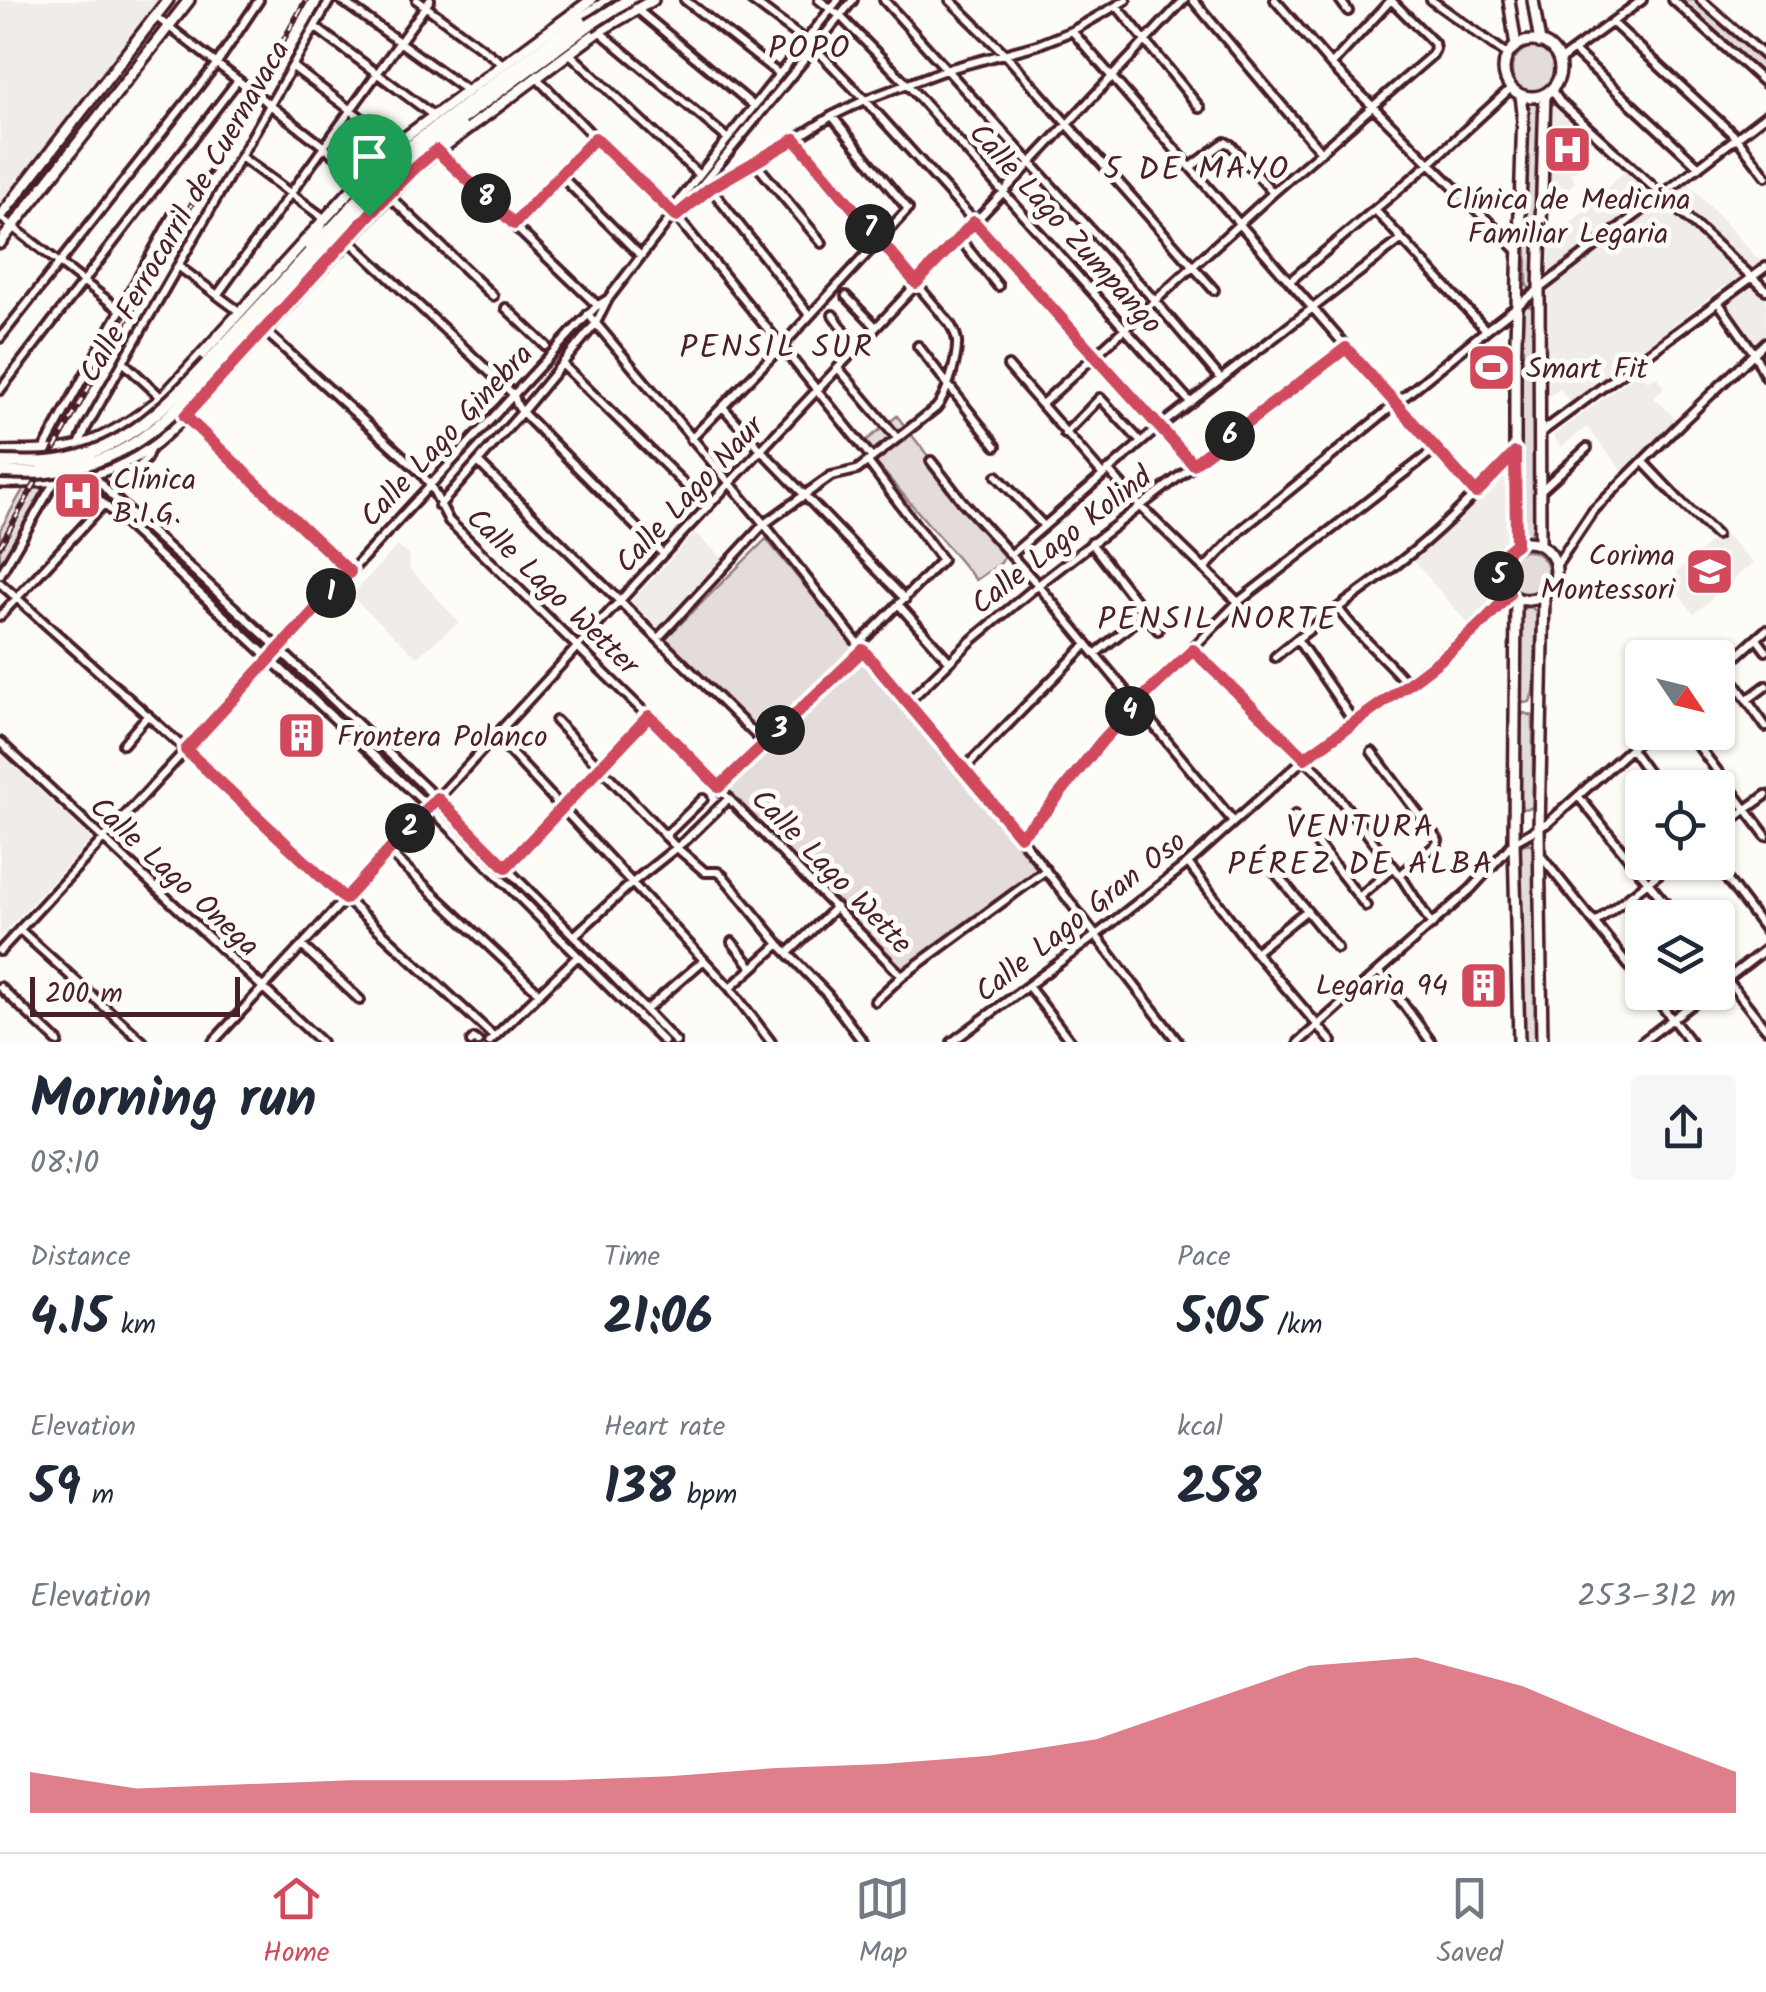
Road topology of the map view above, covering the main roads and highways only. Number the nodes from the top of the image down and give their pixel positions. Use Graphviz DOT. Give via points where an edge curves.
graph roads {
  1 [pos="168,0"];
  2 [pos="188,0"];
  3 [pos="591,0"];
  4 [pos="610,0"];
  5 [pos="620,0"];
  6 [pos="653,0"];
  7 [pos="1508,0"];
  8 [pos="1534,0"];
  9 [pos="633,4"];
  10 [pos="624,16"];
  11 [pos="590,24"];
  12 [pos="1540,42"];
  13 [pos="1516,46"];
  14 [pos="1548,91"];
  15 [pos="1521,95"];
  16 [pos="461,108"];
  17 [pos="478,108"];
  18 [pos="434,116"];
  19 [pos="440,147"];
  20 [pos="0,217"];
  21 [pos="323,222"];
  22 [pos="0,242"];
  23 [pos="338,250"];
  24 [pos="297,272"];
  25 [pos="211,366"];
  26 [pos="132,421"];
  27 [pos="151,446"];
  28 [pos="0,452"];
  29 [pos="0,462"];
  30 [pos="0,472"];
  31 [pos="0,482"];
  32 [pos="1516,544"];
  33 [pos="1540,544"];
  34 [pos="1513,596"];
  35 [pos="1544,596"];
  36 [pos="1516,709"];
  37 [pos="1541,709"];
  38 [pos="1519,1042"];
  39 [pos="1542,1042"];
  1 -- 20 [label="main road"];
  2 -- 22 [label="main road"];
  3 -- 18 [label="main road"];
  4 -- 11 [label="highway"];
  5 -- 10 [label="main road"];
  6 -- 9 [label="main road"];
  7 -- 13 [label="main road"];
  8 -- 12 [label="main road"];
  9 -- 10 [label="main road"];
  9 -- 11 [label="highway, bridge"];
  10 -- 11 [label="main road"];
  11 -- 16 [label="highway"];
  11 -- 17 [label="highway"];
  11 -- 19 [label="main road" via="568,53"];
  12 -- 13 [label="main road"];
  12 -- 14 [label="main road" via="1560,57 1559,76"];
  13 -- 15 [label="main road" via="1504,72"];
  14 -- 15 [label="main road"];
  14 -- 33 [label="main road" via="1539,290"];
  15 -- 32 [label="main road"];
  16 -- 18 [label="highway"];
  16 -- 24 [label="highway" via="387,166"];
  17 -- 19 [label="highway"];
  17 -- 24 [label="highway" via="409,158"];
  18 -- 21 [label="main road" via="396,144"];
  19 -- 23 [label="main road"];
  21 -- 24 [label="highway"];
  21 -- 26 [label="main road" via="162,398"];
  23 -- 24 [label="highway"];
  23 -- 27 [label="main road"];
  24 -- 25 [label="highway"];
  25 -- 29 [label="highway, bridge" via="116,443 49,462"];
  25 -- 30 [label="highway, bridge" via="177,410 120,453 46,472"];
  26 -- 27 [label="main road"];
  26 -- 28 [label="main road" via="79,446"];
  27 -- 31 [label="main road" via="75,478"];
  32 -- 33 [label="main road"];
  32 -- 34 [label="main road" via="1498,572"];
  33 -- 35 [label="main road" via="1556,566"];
  34 -- 35 [label="main road"];
  34 -- 36 [label="main road"];
  35 -- 37 [label="main road"];
  36 -- 37 [label="main road"];
  36 -- 38 [label="main road"];
  37 -- 39 [label="main road"];
}
